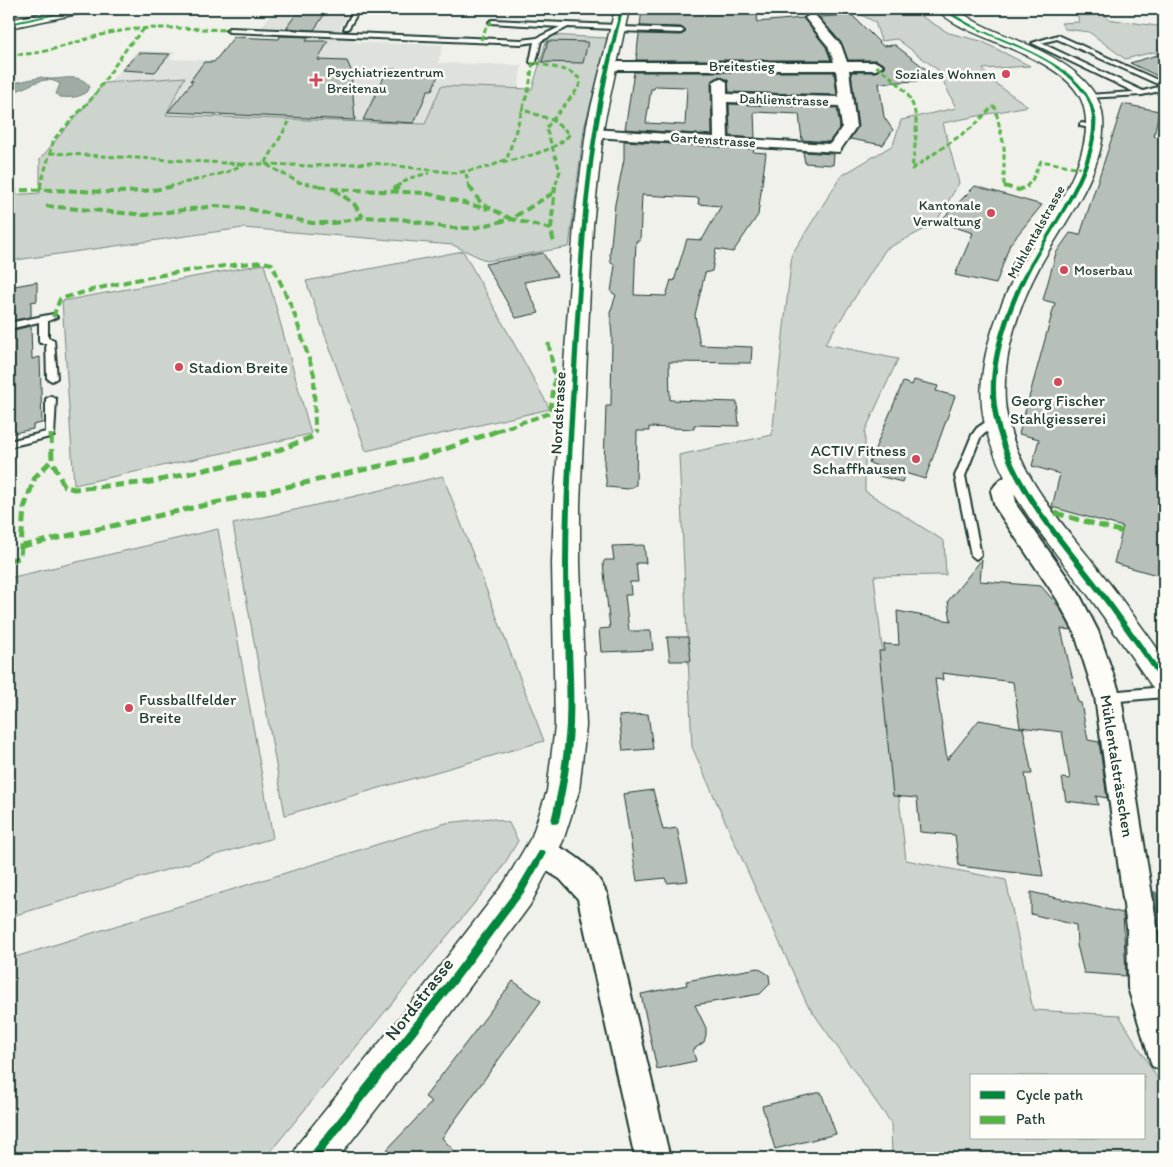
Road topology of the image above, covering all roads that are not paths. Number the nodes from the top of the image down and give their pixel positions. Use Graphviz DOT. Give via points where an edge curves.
graph roads {
  1 [pos="82,9"];
  2 [pos="357,9"];
  3 [pos="944,9"];
  4 [pos="811,18"];
  5 [pos="492,22"];
  6 [pos="619,22"];
  7 [pos="9,24"];
  8 [pos="570,25"];
  9 [pos="346,28"];
  10 [pos="229,30"];
  11 [pos="681,31"];
  12 [pos="538,40"];
  13 [pos="1027,45"];
  14 [pos="533,62"];
  15 [pos="608,66"];
  16 [pos="720,66"];
  17 [pos="842,66"];
  18 [pos="876,66"];
  19 [pos="1164,87"];
  20 [pos="1142,93"];
  21 [pos="721,98"];
  22 [pos="847,102"];
  23 [pos="1088,113"];
  24 [pos="593,133"];
  25 [pos="720,140"];
  26 [pos="9,326"];
  27 [pos="52,378"];
  28 [pos="51,399"];
  29 [pos="996,418"];
  30 [pos="9,444"];
  31 [pos="1018,478"];
  32 [pos="976,556"];
  33 [pos="1164,680"];
  34 [pos="1164,692"];
  35 [pos="1108,697"];
  36 [pos="542,853"];
  37 [pos="1164,1054"];
  38 [pos="312,1158"];
  39 [pos="653,1158"];
  1 -- 7 [label="street"];
  2 -- 9 [label="lane"];
  3 -- 13 [label="street" via="978,28"];
  4 -- 17 [label="street" via="834,45"];
  5 -- 8 [label="lane"];
  6 -- 8 [label="lane"];
  6 -- 11 [label="lane"];
  6 -- 15 [label="street, Nordstrasse"];
  8 -- 12 [label="lane"];
  10 -- 12 [label="lane" via="521,42"];
  12 -- 14 [label="lane"];
  13 -- 19 [label="lane" via="1058,37"];
  13 -- 20 [label="lane"];
  13 -- 23 [label="street" via="1078,84"];
  15 -- 16 [label="street, Breitestieg"];
  15 -- 24 [label="street, Nordstrasse"];
  16 -- 17 [label="street, Breitestieg"];
  16 -- 21 [label="street"];
  17 -- 18 [label="street, Breitestieg"];
  17 -- 22 [label="street"];
  19 -- 20 [label="lane"];
  20 -- 23 [label="lane"];
  21 -- 22 [label="street, Dahlienstrasse"];
  21 -- 25 [label="street"];
  22 -- 25 [label="street, Gartenstrasse" via="849,127 834,149"];
  23 -- 29 [label="street, Mühlentalstrasse" via="1094,141 1086,169 1032,259 1004,330 994,381"];
  24 -- 25 [label="street, Gartenstrasse"];
  24 -- 36 [label="street, Nordstrasse" via="580,259 567,506 570,742 564,786"];
  26 -- 27 [label="lane" via="49,318 43,341 50,340"];
  28 -- 30 [label="lane" via="51,434"];
  29 -- 31 [label="street, Mühlentalstrasse"];
  29 -- 32 [label="lane" via="975,437 960,476"];
  31 -- 33 [label="street, Mühlentalstrasse" via="1052,531"];
  31 -- 35 [label="street, Mühlentalsträsschen" via="1002,491 1006,507 1067,594 1086,631"];
  34 -- 35 [label="lane"];
  35 -- 37 [label="street, Mühlentalsträsschen" via="1142,927 1144,988"];
  36 -- 38 [label="street, Nordstrasse" via="522,888 454,979"];
  36 -- 39 [label="street" via="581,876 592,894"];
}
